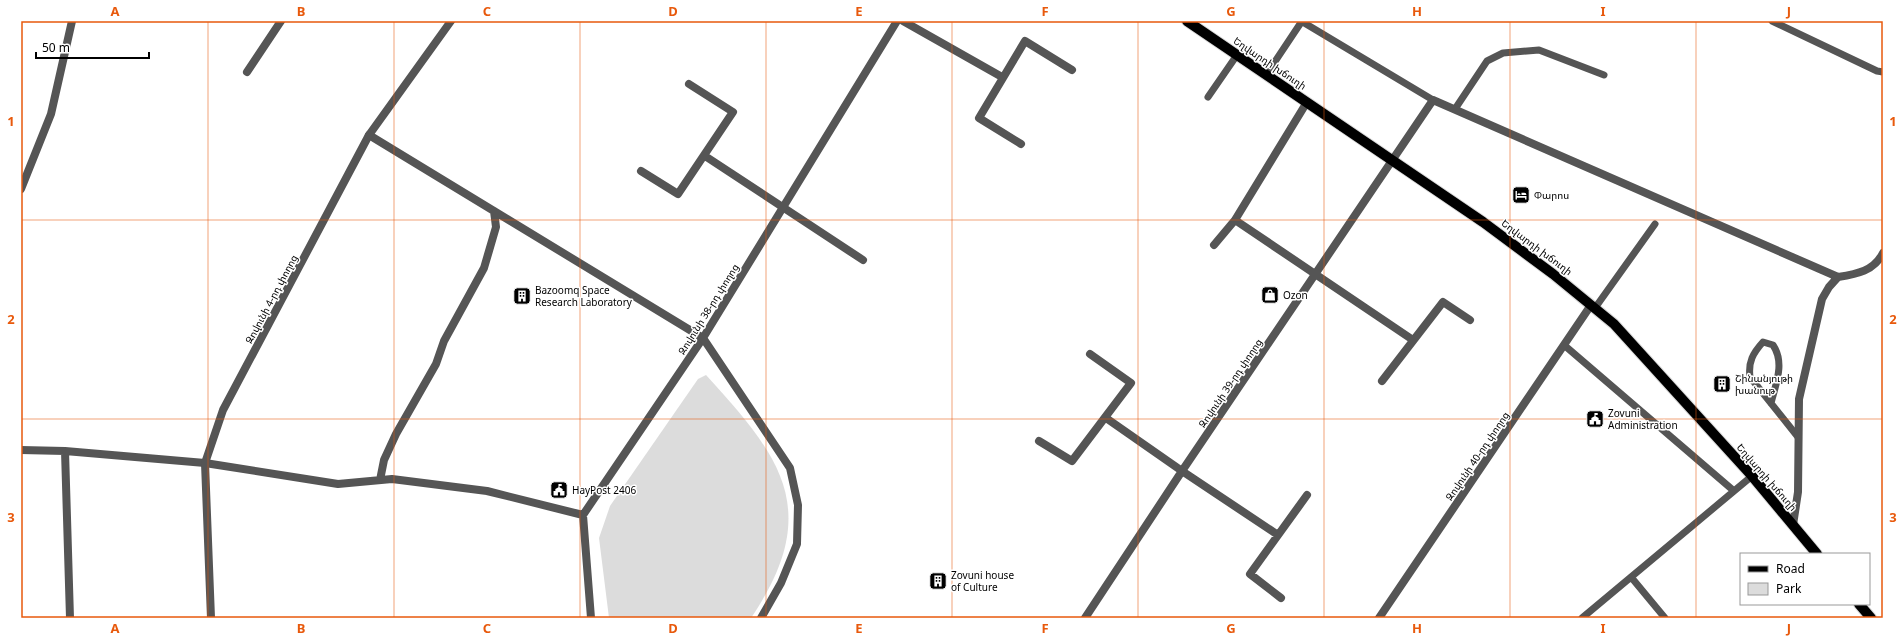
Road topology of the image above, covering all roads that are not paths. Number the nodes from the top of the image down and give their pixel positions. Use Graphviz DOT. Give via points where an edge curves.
graph roads {
  1 [pos="72,21"];
  2 [pos="281,21"];
  3 [pos="451,21"];
  4 [pos="897,21"];
  5 [pos="903,21"];
  6 [pos="1187,21"];
  7 [pos="1302,21"];
  8 [pos="1772,21"];
  9 [pos="1237,55"];
  10 [pos="1072,70"];
  11 [pos="248,72"];
  12 [pos="1883,72"];
  13 [pos="1266,75"];
  14 [pos="1604,75"];
  15 [pos="1002,77"];
  16 [pos="689,84"];
  17 [pos="1208,97"];
  18 [pos="1433,100"];
  19 [pos="1307,102"];
  20 [pos="1455,109"];
  21 [pos="369,135"];
  22 [pos="1021,144"];
  23 [pos="705,156"];
  24 [pos="1392,161"];
  25 [pos="641,171"];
  26 [pos="21,189"];
  27 [pos="783,207"];
  28 [pos="494,211"];
  29 [pos="1236,220"];
  30 [pos="1655,224"];
  31 [pos="1214,245"];
  32 [pos="1883,252"];
  33 [pos="863,260"];
  34 [pos="1881,263"];
  35 [pos="1316,275"];
  36 [pos="1838,277"];
  37 [pos="1593,306"];
  38 [pos="1470,320"];
  39 [pos="703,338"];
  40 [pos="1413,340"];
  41 [pos="1564,345"];
  42 [pos="1090,354"];
  43 [pos="1382,381"];
  44 [pos="1771,403"];
  45 [pos="1106,418"];
  46 [pos="1798,437"];
  47 [pos="1039,441"];
  48 [pos="21,450"];
  49 [pos="64,451"];
  50 [pos="205,463"];
  51 [pos="1182,471"];
  52 [pos="1752,476"];
  53 [pos="380,480"];
  54 [pos="1734,491"];
  55 [pos="1307,495"];
  56 [pos="583,515"];
  57 [pos="1793,525"];
  58 [pos="1278,535"];
  59 [pos="1816,553"];
  60 [pos="1631,577"];
  61 [pos="1281,598"];
  62 [pos="1860,605"];
  63 [pos="1592,615"];
  64 [pos="70,618"];
  65 [pos="211,618"];
  66 [pos="591,618"];
  67 [pos="761,618"];
  68 [pos="1086,618"];
  69 [pos="1379,618"];
  70 [pos="1582,618"];
  71 [pos="1665,618"];
  72 [pos="1870,618"];
  1 -- 26 [label="street" via="51,114"];
  2 -- 11 [label="street"];
  3 -- 21 [label="street, Զովունի 4-րդ փողոց"];
  4 -- 27 [label="street, Զովունի 38-րդ փողոց"];
  5 -- 15 [label="street"];
  6 -- 9 [label="main road, Եղվարդի խճուղի"];
  7 -- 13 [label="lane"];
  7 -- 18 [label="lane"];
  8 -- 12 [label="lane"];
  9 -- 13 [label="main road, Եղվարդի խճուղի"];
  9 -- 17 [label="lane"];
  10 -- 15 [label="street" via="1025,41"];
  13 -- 19 [label="main road, Եղվարդի խճուղի"];
  14 -- 20 [label="lane" via="1539,50 1502,53 1487,61"];
  15 -- 22 [label="street" via="979,118"];
  16 -- 23 [label="street" via="732,112"];
  18 -- 20 [label="street"];
  18 -- 24 [label="street, Զովունի 39-րդ փողոց"];
  19 -- 24 [label="main road, Եղվարդի խճուղի"];
  19 -- 29 [label="street"];
  20 -- 36 [label="street"];
  21 -- 28 [label="street"];
  21 -- 50 [label="street, Զովունի 4-րդ փողոց" via="223,410"];
  23 -- 25 [label="street" via="678,194"];
  23 -- 27 [label="street"];
  24 -- 35 [label="street, Զովունի 39-րդ փողոց"];
  24 -- 37 [label="main road, Եղվարդի խճուղի" via="1483,222"];
  27 -- 33 [label="street"];
  27 -- 39 [label="street, Զովունի 38-րդ փողոց"];
  28 -- 39 [label="street"];
  28 -- 53 [label="street" via="496,227 484,268 444,341 436,364 393,440 384,460"];
  29 -- 31 [label="street"];
  29 -- 35 [label="street"];
  30 -- 37 [label="lane"];
  32 -- 34 [label="street"];
  34 -- 36 [label="street" via="1868,270"];
  35 -- 40 [label="street"];
  35 -- 51 [label="street, Զովունի 39-րդ փողոց"];
  36 -- 46 [label="street" via="1822,299 1799,399"];
  37 -- 41 [label="street, Զովունի 40-րդ փողոց"];
  37 -- 52 [label="main road, Եղվարդի խճուղի" via="1614,324"];
  38 -- 40 [label="street" via="1443,302"];
  39 -- 56 [label="street, Զովունի 38-րդ փողոց"];
  39 -- 67 [label="street" via="790,468 798,505 798,544 781,583"];
  40 -- 43 [label="street"];
  41 -- 54 [label="lane"];
  41 -- 69 [label="street, Զովունի 40-րդ փողոց"];
  42 -- 45 [label="street" via="1131,383"];
  44 -- 44 [label="lane" via="1750,377 1749,366 1754,351 1764,342 1773,344 1779,354 1780,370"];
  44 -- 46 [label="lane"];
  45 -- 47 [label="street" via="1072,461"];
  45 -- 51 [label="street"];
  46 -- 57 [label="street" via="1798,492"];
  48 -- 49 [label="street"];
  49 -- 50 [label="street"];
  49 -- 64 [label="street"];
  50 -- 53 [label="street" via="338,484"];
  50 -- 65 [label="street, Զովունի 4-րդ փողոց"];
  51 -- 58 [label="street"];
  51 -- 68 [label="street, Զովունի 39-րդ փողոց"];
  52 -- 54 [label="lane"];
  52 -- 57 [label="main road, Եղվարդի խճուղի"];
  53 -- 56 [label="street" via="392,479 487,491"];
  54 -- 60 [label="lane"];
  55 -- 58 [label="street"];
  56 -- 66 [label="street"];
  57 -- 59 [label="main road, Եղվարդի խճուղի"];
  58 -- 61 [label="street" via="1250,574"];
  60 -- 63 [label="lane"];
  60 -- 71 [label="lane"];
  62 -- 72 [label="main road"];
  63 -- 70 [label="lane"];
}
